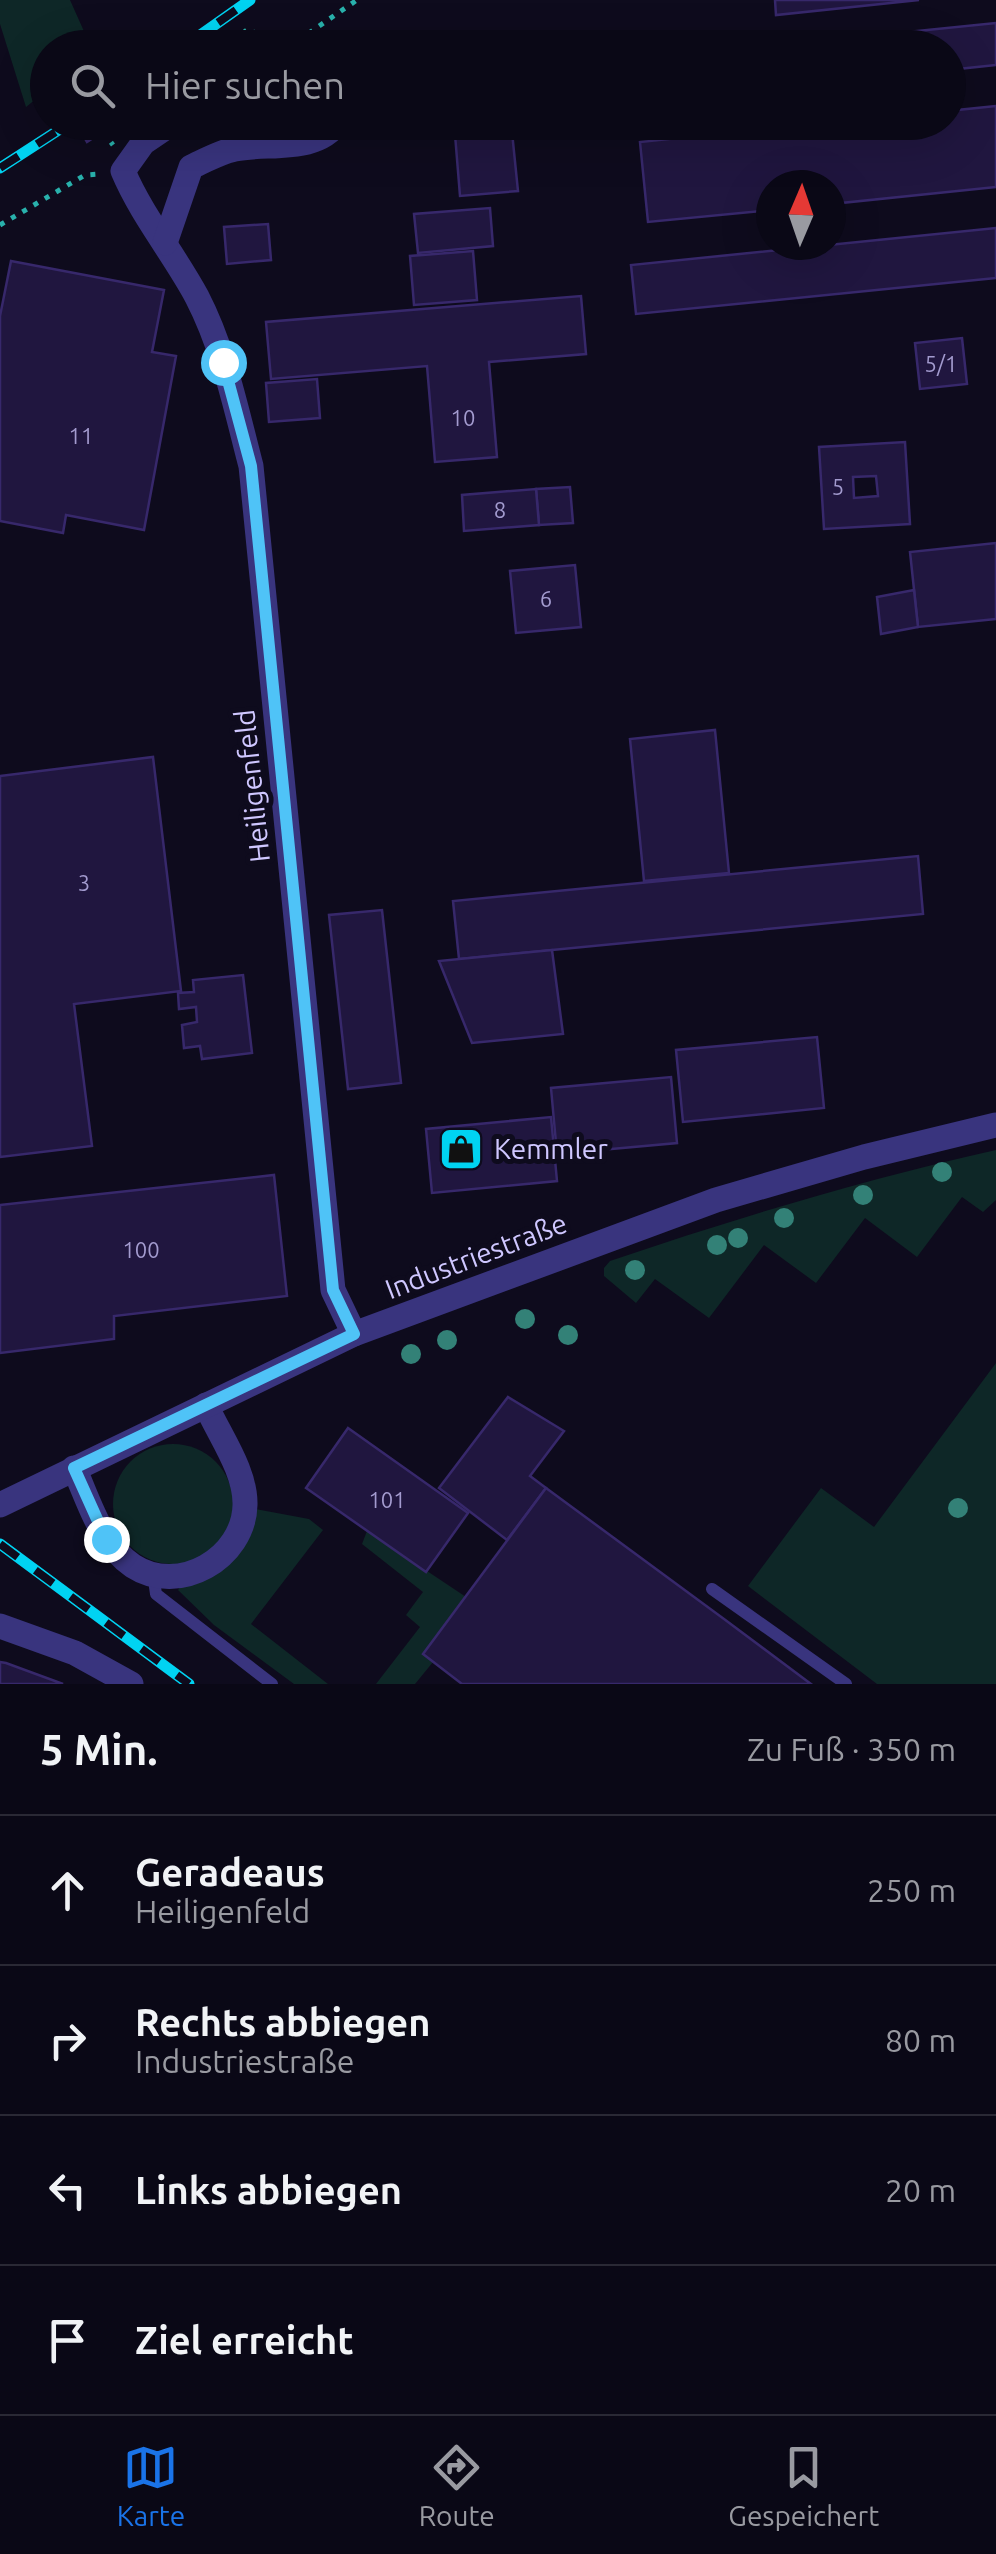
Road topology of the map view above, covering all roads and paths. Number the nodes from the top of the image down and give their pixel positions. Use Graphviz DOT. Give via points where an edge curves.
graph roads {
  1 [pos="356,0"];
  2 [pos="312,30"];
  3 [pos="146,140"];
  4 [pos="314,140"];
  5 [pos="123,171"];
  6 [pos="0,225"];
  7 [pos="165,243"];
  8 [pos="996,1125"];
  9 [pos="354,1334"];
  10 [pos="206,1405"];
  11 [pos="74,1468"];
  12 [pos="0,1505"];
  13 [pos="153,1573"];
  14 [pos="712,1589"];
  15 [pos="0,1626"];
  16 [pos="131,1684"];
  17 [pos="272,1684"];
  18 [pos="846,1684"];
  1 -- 2 [label="path"];
  3 -- 5 [label="street"];
  4 -- 7 [label="street" via="232,149 190,167"];
  5 -- 6 [label="path" via="85,175"];
  5 -- 7 [label="street, Heiligenfeld"];
  7 -- 9 [label="street, Heiligenfeld" via="223,362 251,466 333,1290"];
  8 -- 9 [label="street, Industriestraße" via="716,1200"];
  9 -- 10 [label="street, Industriestraße"];
  10 -- 11 [label="street, Industriestraße"];
  10 -- 13 [label="street" via="243,1483 245,1508 235,1540 219,1560 189,1575"];
  11 -- 12 [label="street, Industriestraße"];
  11 -- 13 [label="street" via="106,1539 133,1566"];
  13 -- 17 [label="lane" via="156,1594"];
  14 -- 18 [label="lane"];
  15 -- 16 [label="street" via="76,1653"];
}
